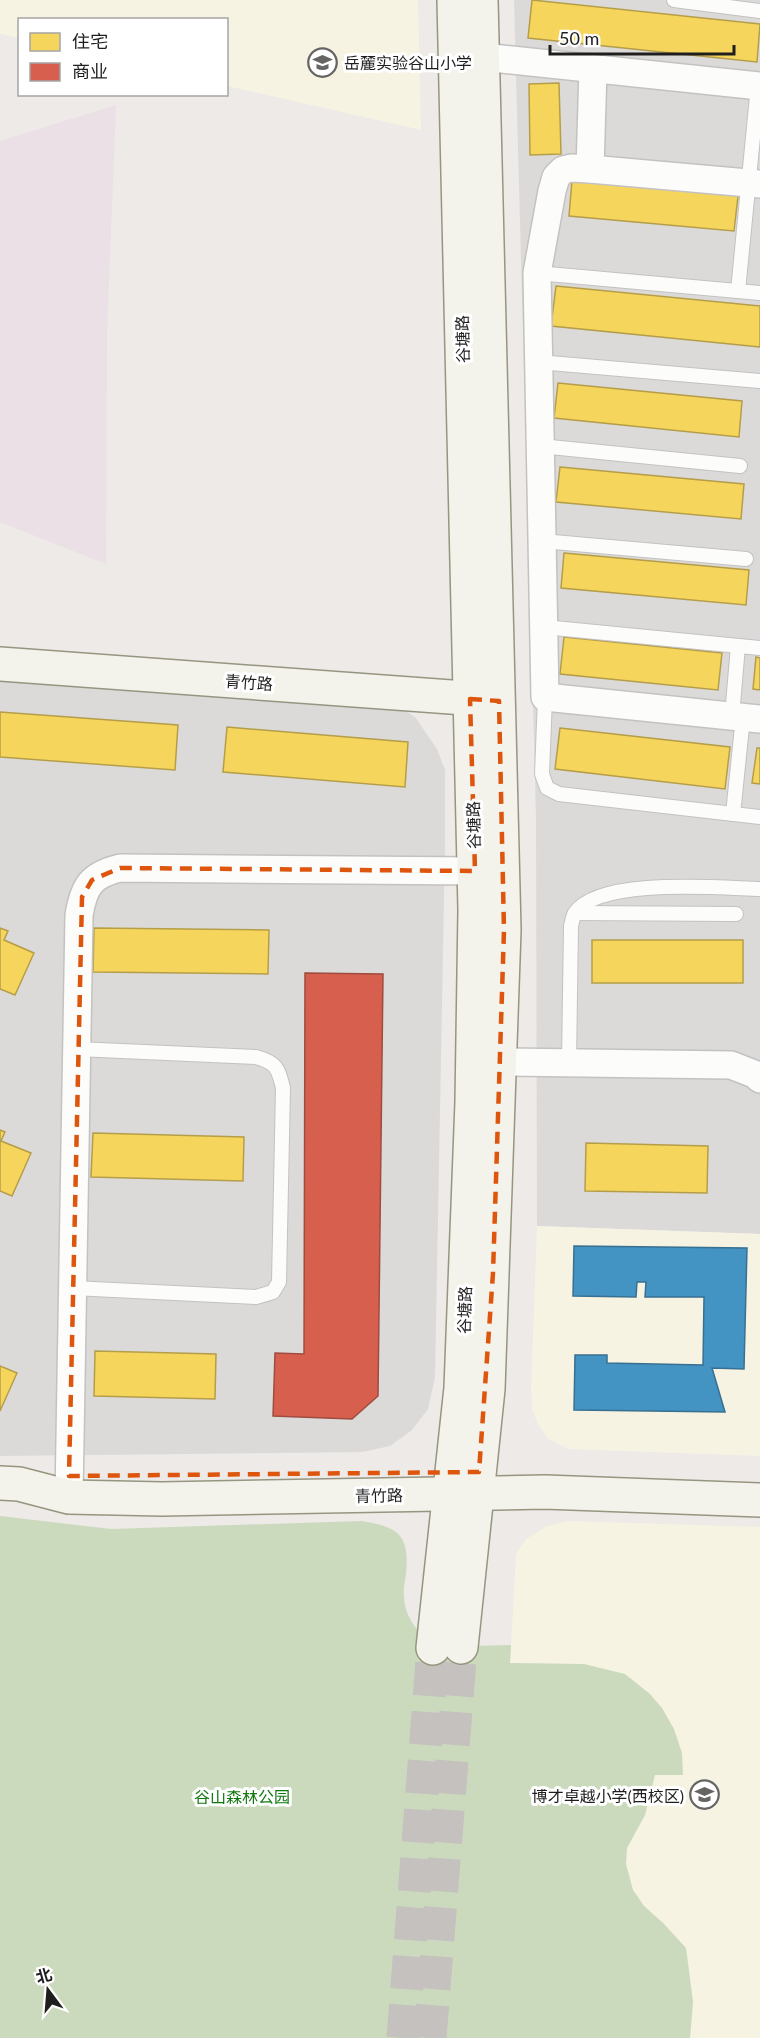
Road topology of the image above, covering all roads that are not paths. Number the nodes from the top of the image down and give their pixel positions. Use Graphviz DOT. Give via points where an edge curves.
graph roads {
  1 [pos="454,0"];
  2 [pos="481,0"];
  3 [pos="674,0"];
  4 [pos="760,11"];
  5 [pos="483,57"];
  6 [pos="593,69"];
  7 [pos="759,86"];
  8 [pos="590,169"];
  9 [pos="754,183"];
  10 [pos="537,273"];
  11 [pos="738,291"];
  12 [pos="760,293"];
  13 [pos="538,362"];
  14 [pos="760,381"];
  15 [pos="540,446"];
  16 [pos="740,466"];
  17 [pos="542,541"];
  18 [pos="746,559"];
  19 [pos="544,627"];
  20 [pos="738,646"];
  21 [pos="760,648"];
  22 [pos="0,655"];
  23 [pos="0,664"];
  24 [pos="485,695"];
  25 [pos="545,697"];
  26 [pos="745,717"];
  27 [pos="733,814"];
  28 [pos="760,818"];
  29 [pos="475,870"];
  30 [pos="760,889"];
  31 [pos="575,913"];
  32 [pos="736,914"];
  33 [pos="77,1048"];
  34 [pos="501,1062"];
  35 [pos="569,1063"];
  36 [pos="760,1079"];
  37 [pos="72,1288"];
  38 [pos="0,1473"];
  39 [pos="760,1478"];
  40 [pos="0,1483"];
  41 [pos="464,1483"];
  42 [pos="69,1486"];
  43 [pos="760,1500"];
  44 [pos="447,1647"];
  1 -- 24 [label="main road, 谷塘路"];
  2 -- 5 [label="main road, 谷塘路"];
  3 -- 4 [label="lane"];
  5 -- 6 [label="street"];
  5 -- 24 [label="main road, 谷塘路"];
  6 -- 7 [label="street"];
  6 -- 8 [label="street"];
  7 -- 9 [label="lane"];
  8 -- 9 [label="street"];
  8 -- 10 [label="street" via="571,168 556,177"];
  9 -- 11 [label="lane"];
  10 -- 11 [label="lane"];
  10 -- 13 [label="street"];
  11 -- 12 [label="lane"];
  13 -- 14 [label="lane"];
  13 -- 15 [label="street"];
  15 -- 16 [label="lane"];
  15 -- 17 [label="street"];
  17 -- 18 [label="lane"];
  17 -- 19 [label="street"];
  19 -- 20 [label="lane"];
  19 -- 25 [label="street"];
  20 -- 21 [label="lane"];
  20 -- 26 [label="lane"];
  22 -- 24 [label="main road, 青竹路"];
  23 -- 24 [label="main road, 青竹路"];
  24 -- 29 [label="main road, 谷塘路"];
  24 -- 34 [label="main road, 谷塘路" via="504,930"];
  25 -- 26 [label="street"];
  25 -- 27 [label="lane" via="542,774 547,788 559,794"];
  26 -- 27 [label="lane"];
  27 -- 28 [label="lane"];
  29 -- 33 [label="street" via="120,868 105,872 92,880 82,897"];
  29 -- 41 [label="main road, 谷塘路" via="472,1102 461,1388"];
  30 -- 31 [label="lane" via="626,890 603,894"];
  31 -- 32 [label="lane"];
  31 -- 35 [label="lane" via="571,926"];
  33 -- 37 [label="street"];
  33 -- 37 [label="lane" via="271,1061 283,1088 280,1259 279,1282 273,1292 256,1297"];
  34 -- 35 [label="street"];
  34 -- 41 [label="main road, 谷塘路" via="488,1389"];
  35 -- 36 [label="street" via="731,1065"];
  37 -- 42 [label="street"];
  38 -- 42 [label="main road, 青竹路"];
  39 -- 41 [label="main road, 青竹路" via="545,1471"];
  40 -- 42 [label="main road, 青竹路"];
  41 -- 42 [label="main road, 青竹路" via="161,1478"];
  41 -- 43 [label="main road, 青竹路" via="545,1492"];
  41 -- 44 [label="main road, 谷塘路"];
}
